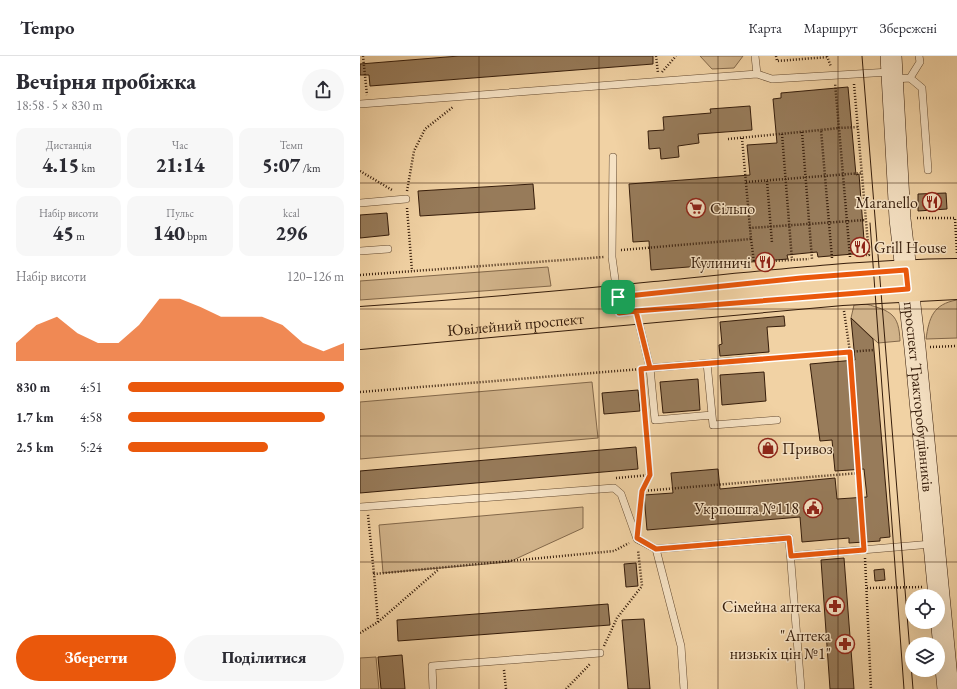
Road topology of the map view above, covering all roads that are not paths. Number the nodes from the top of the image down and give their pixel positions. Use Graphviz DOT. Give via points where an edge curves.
graph roads {
  1 [pos="755,56"];
  2 [pos="919,56"];
  3 [pos="896,71"];
  4 [pos="757,74"];
  5 [pos="360,104"];
  6 [pos="613,157"];
  7 [pos="928,170"];
  8 [pos="406,199"];
  9 [pos="360,203"];
  10 [pos="388,249"];
  11 [pos="360,251"];
  12 [pos="957,270"];
  13 [pos="907,280"];
  14 [pos="957,288"];
  15 [pos="622,306"];
  16 [pos="360,318"];
  17 [pos="360,338"];
  18 [pos="759,359"];
  19 [pos="707,363"];
  20 [pos="650,368"];
  21 [pos="712,415"];
  22 [pos="777,420"];
  23 [pos="364,507"];
  24 [pos="934,544"];
  25 [pos="656,549"];
  26 [pos="791,556"];
  27 [pos="600,653"];
  28 [pos="433,689"];
  29 [pos="684,689"];
  30 [pos="801,689"];
  31 [pos="948,689"];
  1 -- 4 [label="lane"];
  2 -- 3 [label="lane" via="920,62"];
  3 -- 4 [label="lane" via="772,79"];
  3 -- 7 [label="lane" via="922,88"];
  3 -- 13 [label="main road, проспект Тракторобудівників" via="899,202"];
  4 -- 5 [label="lane"];
  6 -- 15 [label="lane" via="612,257"];
  8 -- 9 [label="lane"];
  10 -- 11 [label="lane"];
  12 -- 13 [label="main road, Ювілейний проспект"];
  13 -- 14 [label="main road, Ювілейний проспект"];
  13 -- 15 [label="main road, Ювілейний проспект"];
  13 -- 24 [label="main road, проспект Тракторобудівників"];
  15 -- 16 [label="main road, Ювілейний проспект"];
  15 -- 17 [label="main road, Ювілейний проспект"];
  15 -- 20 [label="lane"];
  18 -- 19 [label="lane"];
  19 -- 20 [label="lane"];
  19 -- 21 [label="lane"];
  20 -- 21 [label="lane" via="655,420"];
  21 -- 22 [label="lane" via="713,425"];
  23 -- 25 [label="lane" via="614,488 621,494 637,538"];
  24 -- 26 [label="lane"];
  24 -- 31 [label="main road, проспект Тракторобудівників"];
  25 -- 26 [label="lane" via="789,538"];
  25 -- 29 [label="lane" via="681,646"];
  26 -- 30 [label="lane"];
  27 -- 28 [label="lane" via="432,666"];
}
